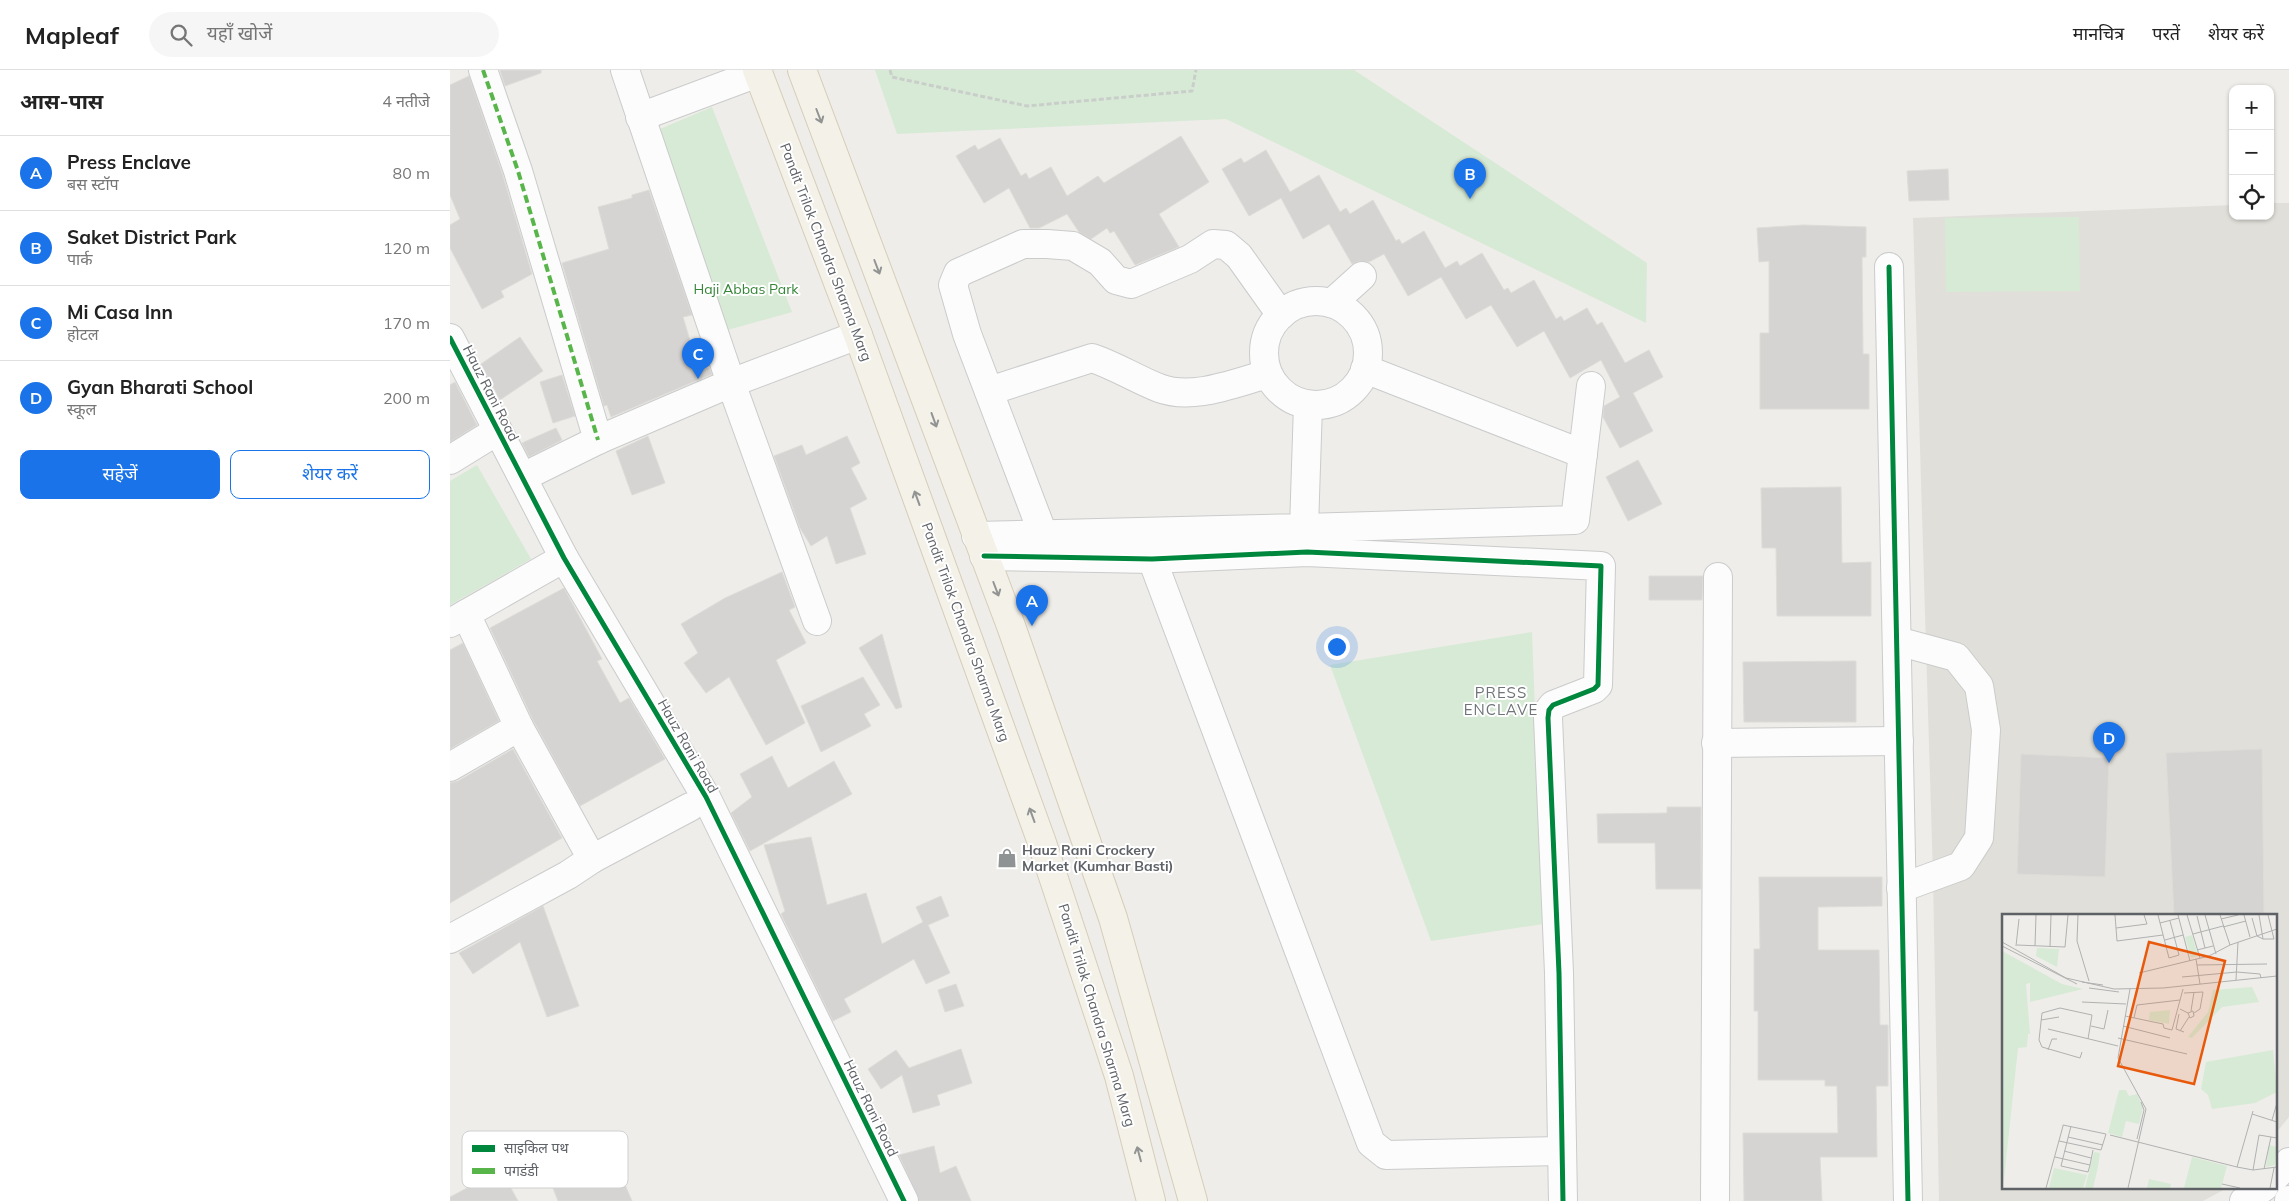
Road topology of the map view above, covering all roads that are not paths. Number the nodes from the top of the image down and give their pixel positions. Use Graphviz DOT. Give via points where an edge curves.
graph roads {
  1 [pos="482,70"];
  2 [pos="625,70"];
  3 [pos="802,70"];
  4 [pos="758,72"];
  5 [pos="640,117"];
  6 [pos="1889,267"];
  7 [pos="1362,276"];
  8 [pos="1332,303"];
  9 [pos="1280,314"];
  10 [pos="858,335"];
  11 [pos="450,338"];
  12 [pos="1365,370"];
  13 [pos="1268,374"];
  14 [pos="731,382"];
  15 [pos="1592,386"];
  16 [pos="989,391"];
  17 [pos="1308,405"];
  18 [pos="497,431"];
  19 [pos="598,440"];
  20 [pos="1583,454"];
  21 [pos="450,460"];
  22 [pos="522,477"];
  23 [pos="1304,528"];
  24 [pos="1043,534"];
  25 [pos="980,546"];
  26 [pos="564,558"];
  27 [pos="1152,559"];
  28 [pos="1718,577"];
  29 [pos="458,619"];
  30 [pos="817,621"];
  31 [pos="1896,641"];
  32 [pos="519,727"];
  33 [pos="1899,741"];
  34 [pos="1716,743"];
  35 [pos="450,767"];
  36 [pos="690,807"];
  37 [pos="592,859"];
  38 [pos="1901,888"];
  39 [pos="450,939"];
  40 [pos="1562,1151"];
  41 [pos="2289,1162"];
  42 [pos="2276,1176"];
  43 [pos="2263,1188"];
  44 [pos="904,1201"];
  45 [pos="1151,1201"];
  46 [pos="1193,1201"];
  47 [pos="1563,1201"];
  48 [pos="1715,1201"];
  49 [pos="1908,1201"];
  50 [pos="2244,1201"];
  1 -- 19 [label="street" via="518,172"];
  2 -- 5 [label="street"];
  3 -- 25 [label="main road, one-way"];
  4 -- 5 [label="street"];
  4 -- 10 [label="main road, Pandit Trilok Chandra Sharma Marg"];
  5 -- 14 [label="street"];
  6 -- 31 [label="street"];
  7 -- 8 [label="street"];
  8 -- 9 [label="street" via="1315,300 1298,303"];
  8 -- 12 [label="street" via="1348,311 1359,324 1366,340 1368,357"];
  9 -- 13 [label="street" via="1271,324 1265,340"];
  9 -- 16 [label="street" via="1239,256 1226,246 1213,244 1190,259 1131,284 1116,280 1100,262 1073,246 1023,244 958,273 952,285"];
  10 -- 14 [label="street"];
  45 -- 10 [label="main road, Pandit Trilok Chandra Sharma Marg, one-way" via="1119,1076 1041,840"];
  11 -- 18 [label="street, Hauz Rani Road"];
  12 -- 17 [label="street" via="1354,388 1341,399 1325,405"];
  12 -- 20 [label="street"];
  13 -- 16 [label="street" via="1196,393 1161,389 1092,358"];
  13 -- 17 [label="street" via="1277,389 1291,400"];
  14 -- 19 [label="street"];
  14 -- 30 [label="street"];
  15 -- 20 [label="street"];
  16 -- 24 [label="street"];
  17 -- 23 [label="street"];
  18 -- 21 [label="street"];
  18 -- 22 [label="street, Hauz Rani Road"];
  19 -- 22 [label="street"];
  20 -- 23 [label="street" via="1575,520"];
  22 -- 26 [label="street, Hauz Rani Road"];
  23 -- 24 [label="street"];
  24 -- 25 [label="street"];
  25 -- 27 [label="street"];
  25 -- 46 [label="main road, one-way" via="1114,918"];
  26 -- 29 [label="street"];
  26 -- 44 [label="street, Hauz Rani Road" via="706,797"];
  27 -- 40 [label="street" via="1371,1143 1386,1155"];
  27 -- 40 [label="street" via="1306,552 1601,566 1598,685 1553,706 1548,718 1559,973"];
  28 -- 34 [label="street"];
  29 -- 32 [label="street"];
  31 -- 33 [label="street"];
  31 -- 38 [label="street" via="1956,657 1979,686 1986,730 1979,838 1961,866"];
  32 -- 35 [label="street"];
  32 -- 37 [label="street"];
  33 -- 34 [label="street"];
  33 -- 38 [label="street"];
  34 -- 48 [label="street"];
  36 -- 37 [label="street"];
  37 -- 39 [label="street"];
  38 -- 49 [label="street"];
  40 -- 47 [label="street"];
  41 -- 42 [label="street"];
  43 -- 50 [label="street"];
}
